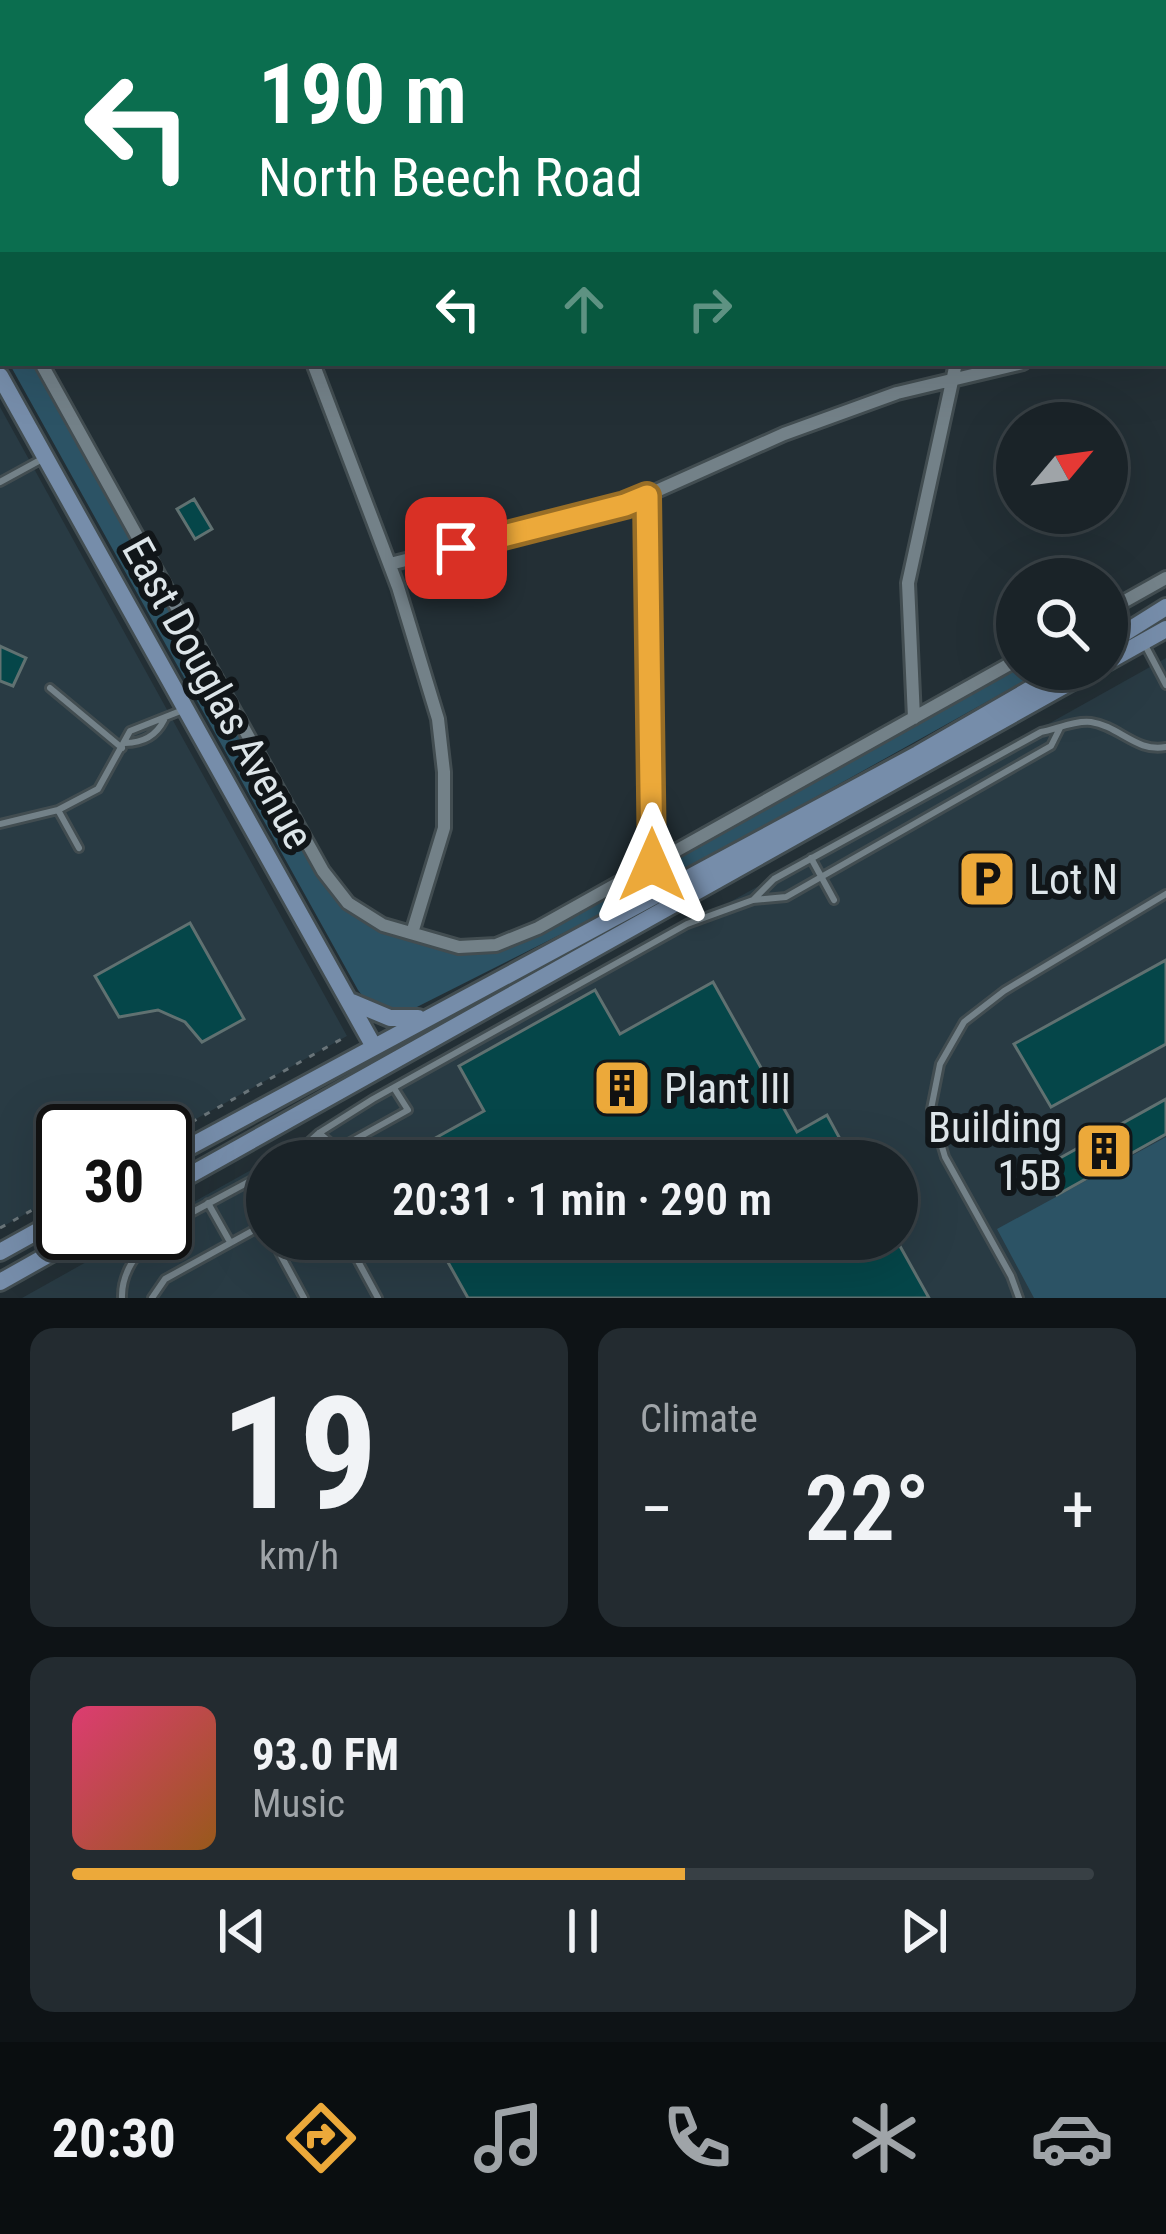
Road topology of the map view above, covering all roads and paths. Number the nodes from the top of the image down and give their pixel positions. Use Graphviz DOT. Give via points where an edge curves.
graph roads {
  1 [pos="43,366"];
  2 [pos="314,366"];
  3 [pos="955,366"];
  4 [pos="1009,366"];
  5 [pos="0,376"];
  6 [pos="953,378"];
  7 [pos="45,458"];
  8 [pos="0,482"];
  9 [pos="647,496"];
  10 [pos="390,564"];
  11 [pos="1166,578"];
  12 [pos="1128,599"];
  13 [pos="1166,607"];
  14 [pos="1166,629"];
  15 [pos="1139,634"];
  16 [pos="1128,637"];
  17 [pos="1128,644"];
  18 [pos="996,673"];
  19 [pos="1166,685"];
  20 [pos="50,688"];
  21 [pos="1029,690"];
  22 [pos="1057,690"];
  23 [pos="185,709"];
  24 [pos="914,718"];
  25 [pos="164,720"];
  26 [pos="1060,728"];
  27 [pos="123,745"];
  28 [pos="1166,747"];
  29 [pos="930,794"];
  30 [pos="58,810"];
  31 [pos="939,810"];
  32 [pos="0,824"];
  33 [pos="79,848"];
  34 [pos="811,858"];
  35 [pos="652,865"];
  36 [pos="822,876"];
  37 [pos="1166,894"];
  38 [pos="753,900"];
  39 [pos="834,900"];
  40 [pos="412,933"];
  41 [pos="347,1000"];
  42 [pos="425,1017"];
  43 [pos="347,1036"];
  44 [pos="373,1045"];
  45 [pos="407,1054"];
  46 [pos="351,1085"];
  47 [pos="394,1088"];
  48 [pos="192,1122"];
  49 [pos="319,1133"];
  50 [pos="311,1140"];
  51 [pos="192,1145"];
  52 [pos="192,1174"];
  53 [pos="246,1183"];
  54 [pos="208,1204"];
  55 [pos="36,1208"];
  56 [pos="192,1213"];
  57 [pos="0,1228"];
  58 [pos="36,1232"];
  59 [pos="246,1235"];
  60 [pos="230,1243"];
  61 [pos="0,1252"];
  62 [pos="39,1260"];
  63 [pos="133,1260"];
  64 [pos="283,1260"];
  65 [pos="357,1260"];
  66 [pos="0,1282"];
  67 [pos="122,1298"];
  68 [pos="152,1298"];
  69 [pos="304,1298"];
  70 [pos="377,1298"];
  71 [pos="1019,1298"];
  1 -- 40 [label="street" via="323,871 348,903"];
  2 -- 10 [label="street"];
  3 -- 6 [label="street"];
  4 -- 6 [label="street"];
  5 -- 7 [label="main road, East Douglas Avenue"];
  6 -- 9 [label="street" via="784,434"];
  6 -- 24 [label="street" via="908,583"];
  7 -- 8 [label="lane"];
  7 -- 23 [label="main road, East Douglas Avenue"];
  9 -- 10 [label="street"];
  9 -- 35 [label="street"];
  10 -- 40 [label="street" via="438,719 444,772 444,829"];
  11 -- 12 [label="street"];
  13 -- 15 [label="main road"];
  14 -- 15 [label="main road"];
  15 -- 16 [label="main road"];
  15 -- 17 [label="main road"];
  15 -- 19 [label="lane"];
  18 -- 24 [label="street"];
  20 -- 27 [label="lane"];
  21 -- 42 [label="main road"];
  22 -- 45 [label="main road"];
  23 -- 25 [label="lane"];
  23 -- 41 [label="main road, East Douglas Avenue"];
  24 -- 35 [label="street"];
  25 -- 27 [label="lane" via="158,732"];
  25 -- 27 [label="lane" via="130,731"];
  26 -- 28 [label="lane" via="1086,721 1142,747"];
  26 -- 29 [label="lane"];
  26 -- 31 [label="lane" via="1051,746"];
  27 -- 30 [label="lane" via="98,788"];
  29 -- 31 [label="lane"];
  29 -- 34 [label="lane"];
  30 -- 32 [label="lane"];
  30 -- 33 [label="lane"];
  31 -- 36 [label="lane"];
  34 -- 36 [label="lane"];
  34 -- 38 [label="lane"];
  35 -- 40 [label="street" via="496,945 459,947"];
  36 -- 38 [label="lane" via="786,897"];
  36 -- 39 [label="lane"];
  37 -- 71 [label="lane" via="991,1001 964,1022 940,1064 931,1108 945,1157"];
  38 -- 47 [label="lane" via="687,924"];
  41 -- 42 [label="main road" via="390,1018"];
  41 -- 44 [label="main road, East Douglas Avenue"];
  42 -- 44 [label="main road"];
  43 -- 48 [label="path"];
  44 -- 45 [label="main road"];
  44 -- 46 [label="main road"];
  44 -- 51 [label="main road"];
  45 -- 46 [label="main road"];
  46 -- 52 [label="main road"];
  47 -- 49 [label="lane"];
  47 -- 49 [label="lane" via="408,1110 345,1145"];
  49 -- 50 [label="lane"];
  53 -- 54 [label="lane"];
  54 -- 56 [label="lane"];
  54 -- 60 [label="lane"];
  55 -- 57 [label="path"];
  58 -- 61 [label="main road"];
  59 -- 60 [label="lane"];
  60 -- 68 [label="lane" via="165,1279"];
  62 -- 66 [label="main road"];
  63 -- 67 [label="lane"];
  64 -- 69 [label="lane"];
  65 -- 70 [label="lane"];
}
